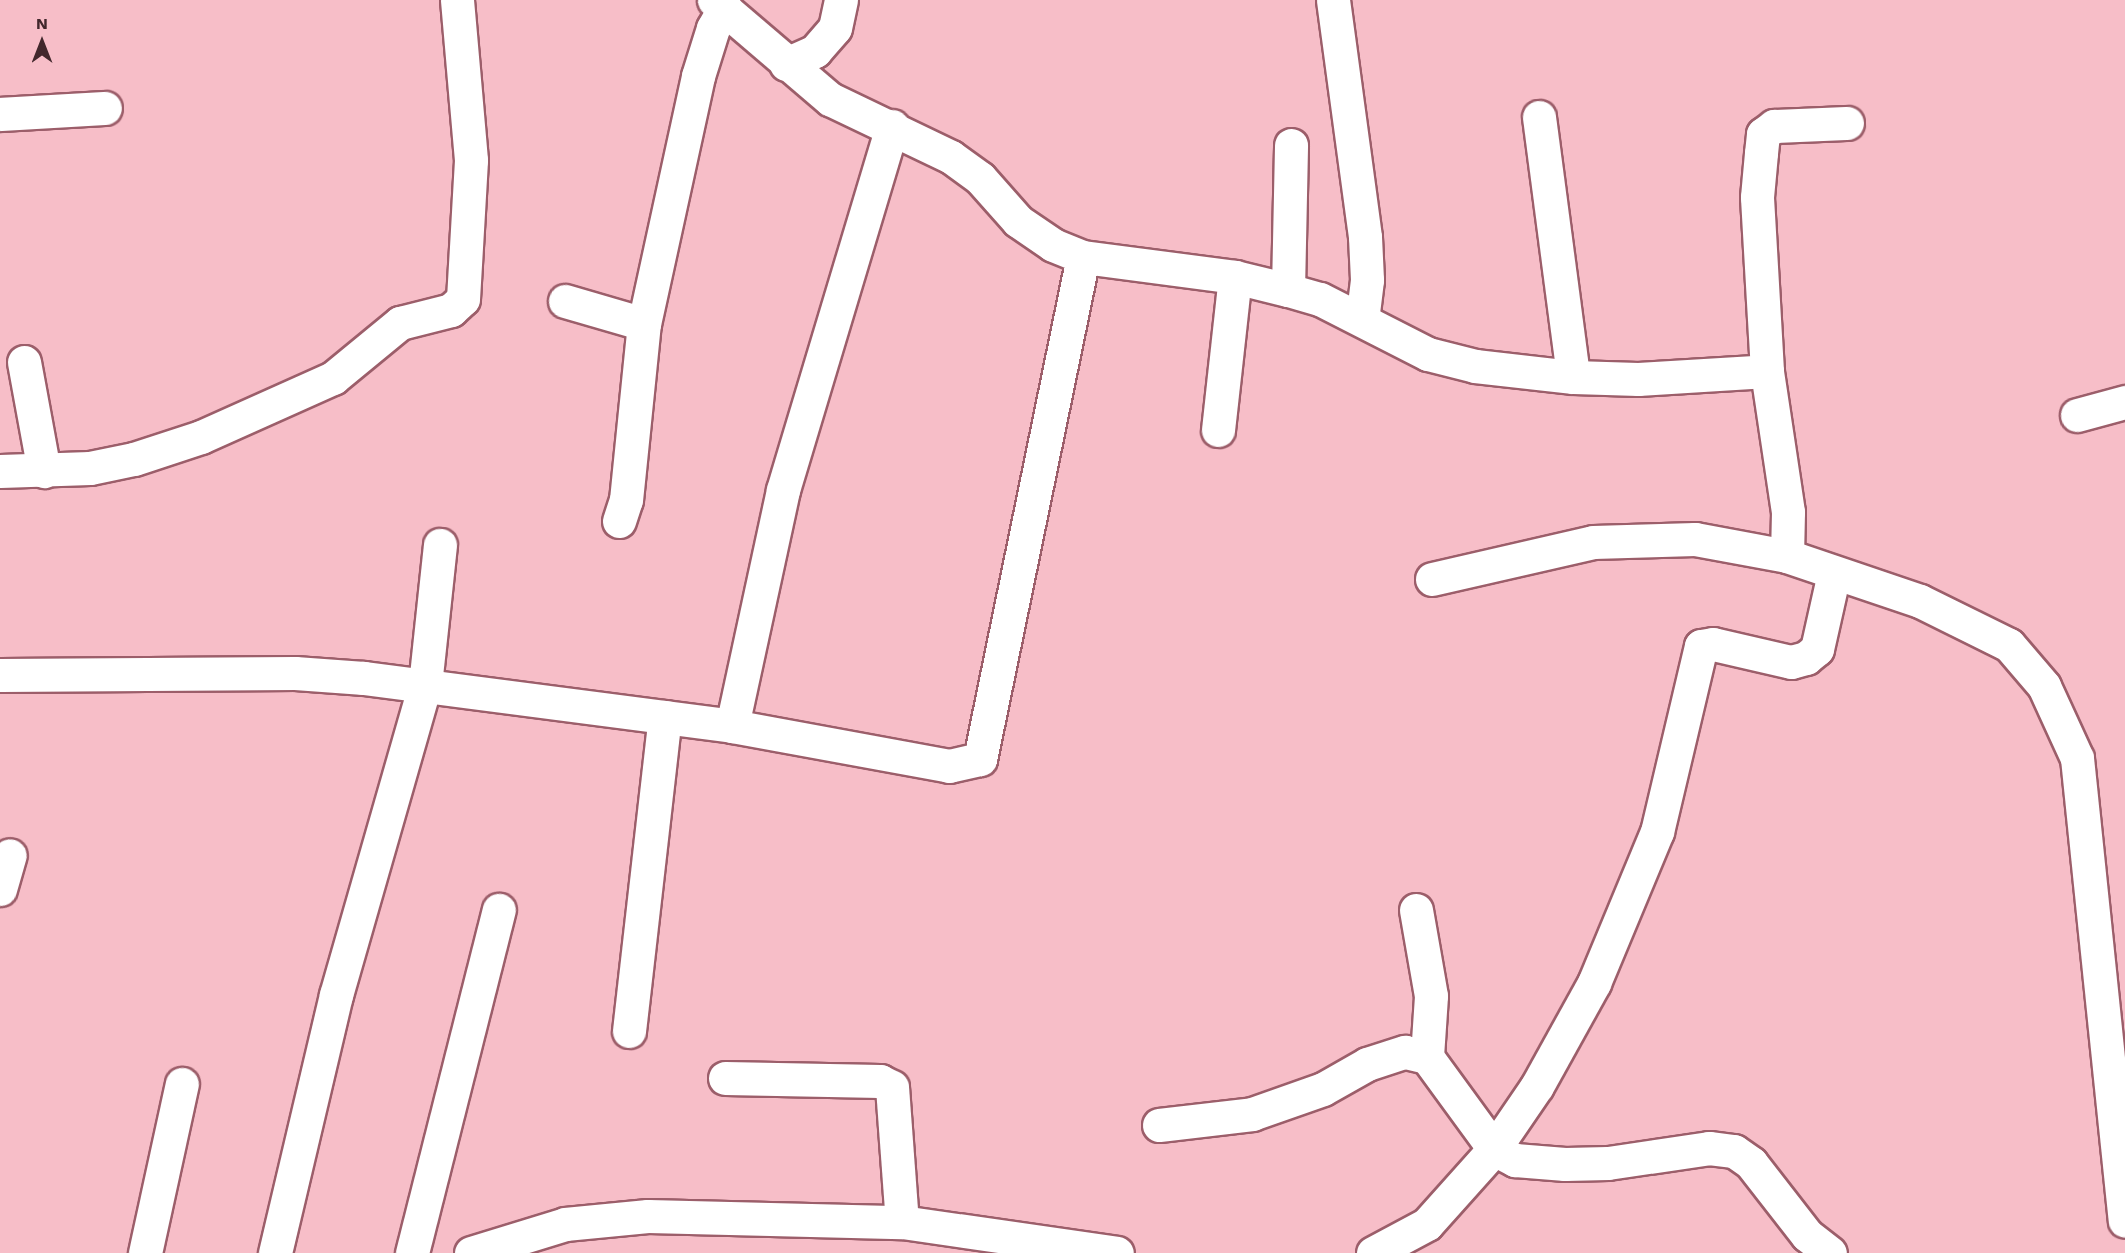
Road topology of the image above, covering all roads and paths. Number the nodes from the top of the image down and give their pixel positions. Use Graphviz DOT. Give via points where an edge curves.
graph roads {
  1 [pos="456,0"];
  2 [pos="841,0"];
  3 [pos="1333,0"];
  4 [pos="719,3"];
  5 [pos="786,64"];
  6 [pos="105,108"];
  7 [pos="0,114"];
  8 [pos="1539,117"];
  9 [pos="1847,123"];
  10 [pos="892,126"];
  11 [pos="1291,145"];
  12 [pos="1083,257"];
  13 [pos="1235,277"];
  14 [pos="1288,290"];
  15 [pos="565,301"];
  16 [pos="1362,318"];
  17 [pos="644,324"];
  18 [pos="24,362"];
  19 [pos="1767,371"];
  20 [pos="1573,377"];
  21 [pos="2125,402"];
  22 [pos="2077,415"];
  23 [pos="1218,430"];
  24 [pos="0,471"];
  25 [pos="44,471"];
  26 [pos="619,521"];
  27 [pos="440,545"];
  28 [pos="1787,556"];
  29 [pos="1834,573"];
  30 [pos="1432,579"];
  31 [pos="0,675"];
  32 [pos="425,685"];
  33 [pos="665,717"];
  34 [pos="732,726"];
  35 [pos="10,855"];
  36 [pos="0,889"];
  37 [pos="499,910"];
  38 [pos="1416,910"];
  39 [pos="629,1031"];
  40 [pos="1426,1057"];
  41 [pos="725,1078"];
  42 [pos="182,1084"];
  43 [pos="1159,1125"];
  44 [pos="1494,1149"];
  45 [pos="2125,1221"];
  46 [pos="902,1222"];
  47 [pos="536,1243"];
  48 [pos="1101,1252"];
  49 [pos="145,1253"];
  50 [pos="275,1253"];
  51 [pos="412,1253"];
  52 [pos="471,1253"];
  53 [pos="1373,1253"];
  54 [pos="1830,1253"];
  1 -- 25 [label="street" via="471,160 463,299 451,309 400,323 333,378 201,436 134,459 90,468"];
  2 -- 5 [label="street" via="835,28 815,51"];
  3 -- 16 [label="street" via="1365,237 1367,280"];
  4 -- 5 [label="street"];
  4 -- 17 [label="street" via="698,76"];
  5 -- 10 [label="street" via="830,99"];
  6 -- 7 [label="street"];
  8 -- 20 [label="street"];
  9 -- 19 [label="street" via="1774,126 1763,134 1757,197"];
  10 -- 12 [label="street" via="951,157 980,178 1018,221 1053,245"];
  10 -- 34 [label="street" via="783,490"];
  11 -- 14 [label="street"];
  12 -- 13 [label="street"];
  12 -- 34 [label="street" via="980,759 949,766"];
  13 -- 14 [label="street"];
  13 -- 23 [label="street"];
  14 -- 16 [label="street"];
  15 -- 17 [label="street"];
  16 -- 20 [label="street" via="1428,354 1475,366"];
  17 -- 26 [label="street" via="626,500"];
  18 -- 25 [label="street"];
  19 -- 20 [label="street" via="1638,379"];
  19 -- 28 [label="street" via="1788,512"];
  21 -- 22 [label="street"];
  24 -- 25 [label="street"];
  27 -- 32 [label="street"];
  28 -- 29 [label="street"];
  28 -- 30 [label="street" via="1695,539 1593,542"];
  29 -- 44 [label="street" via="1817,649 1806,658 1791,662 1713,644 1701,646 1672,779 1631,899 1588,993 1537,1086"];
  29 -- 45 [label="street" via="1920,601 2009,645 2044,686 2077,758"];
  31 -- 32 [label="street" via="295,673"];
  32 -- 33 [label="street"];
  32 -- 50 [label="street" via="336,995"];
  33 -- 34 [label="street"];
  33 -- 39 [label="street"];
  35 -- 36 [label="street"];
  37 -- 51 [label="street"];
  38 -- 40 [label="street" via="1431,996"];
  40 -- 43 [label="street" via="1405,1052 1376,1061 1323,1089 1252,1114"];
  40 -- 44 [label="street"];
  41 -- 46 [label="street" via="880,1081 892,1087"];
  42 -- 49 [label="street"];
  44 -- 53 [label="street" via="1426,1224"];
  44 -- 54 [label="street" via="1515,1160 1565,1164 1709,1148 1734,1151 1751,1162 1807,1235"];
  46 -- 47 [label="street" via="648,1216 594,1219"];
  46 -- 48 [label="street"];
  47 -- 52 [label="street"];
}
